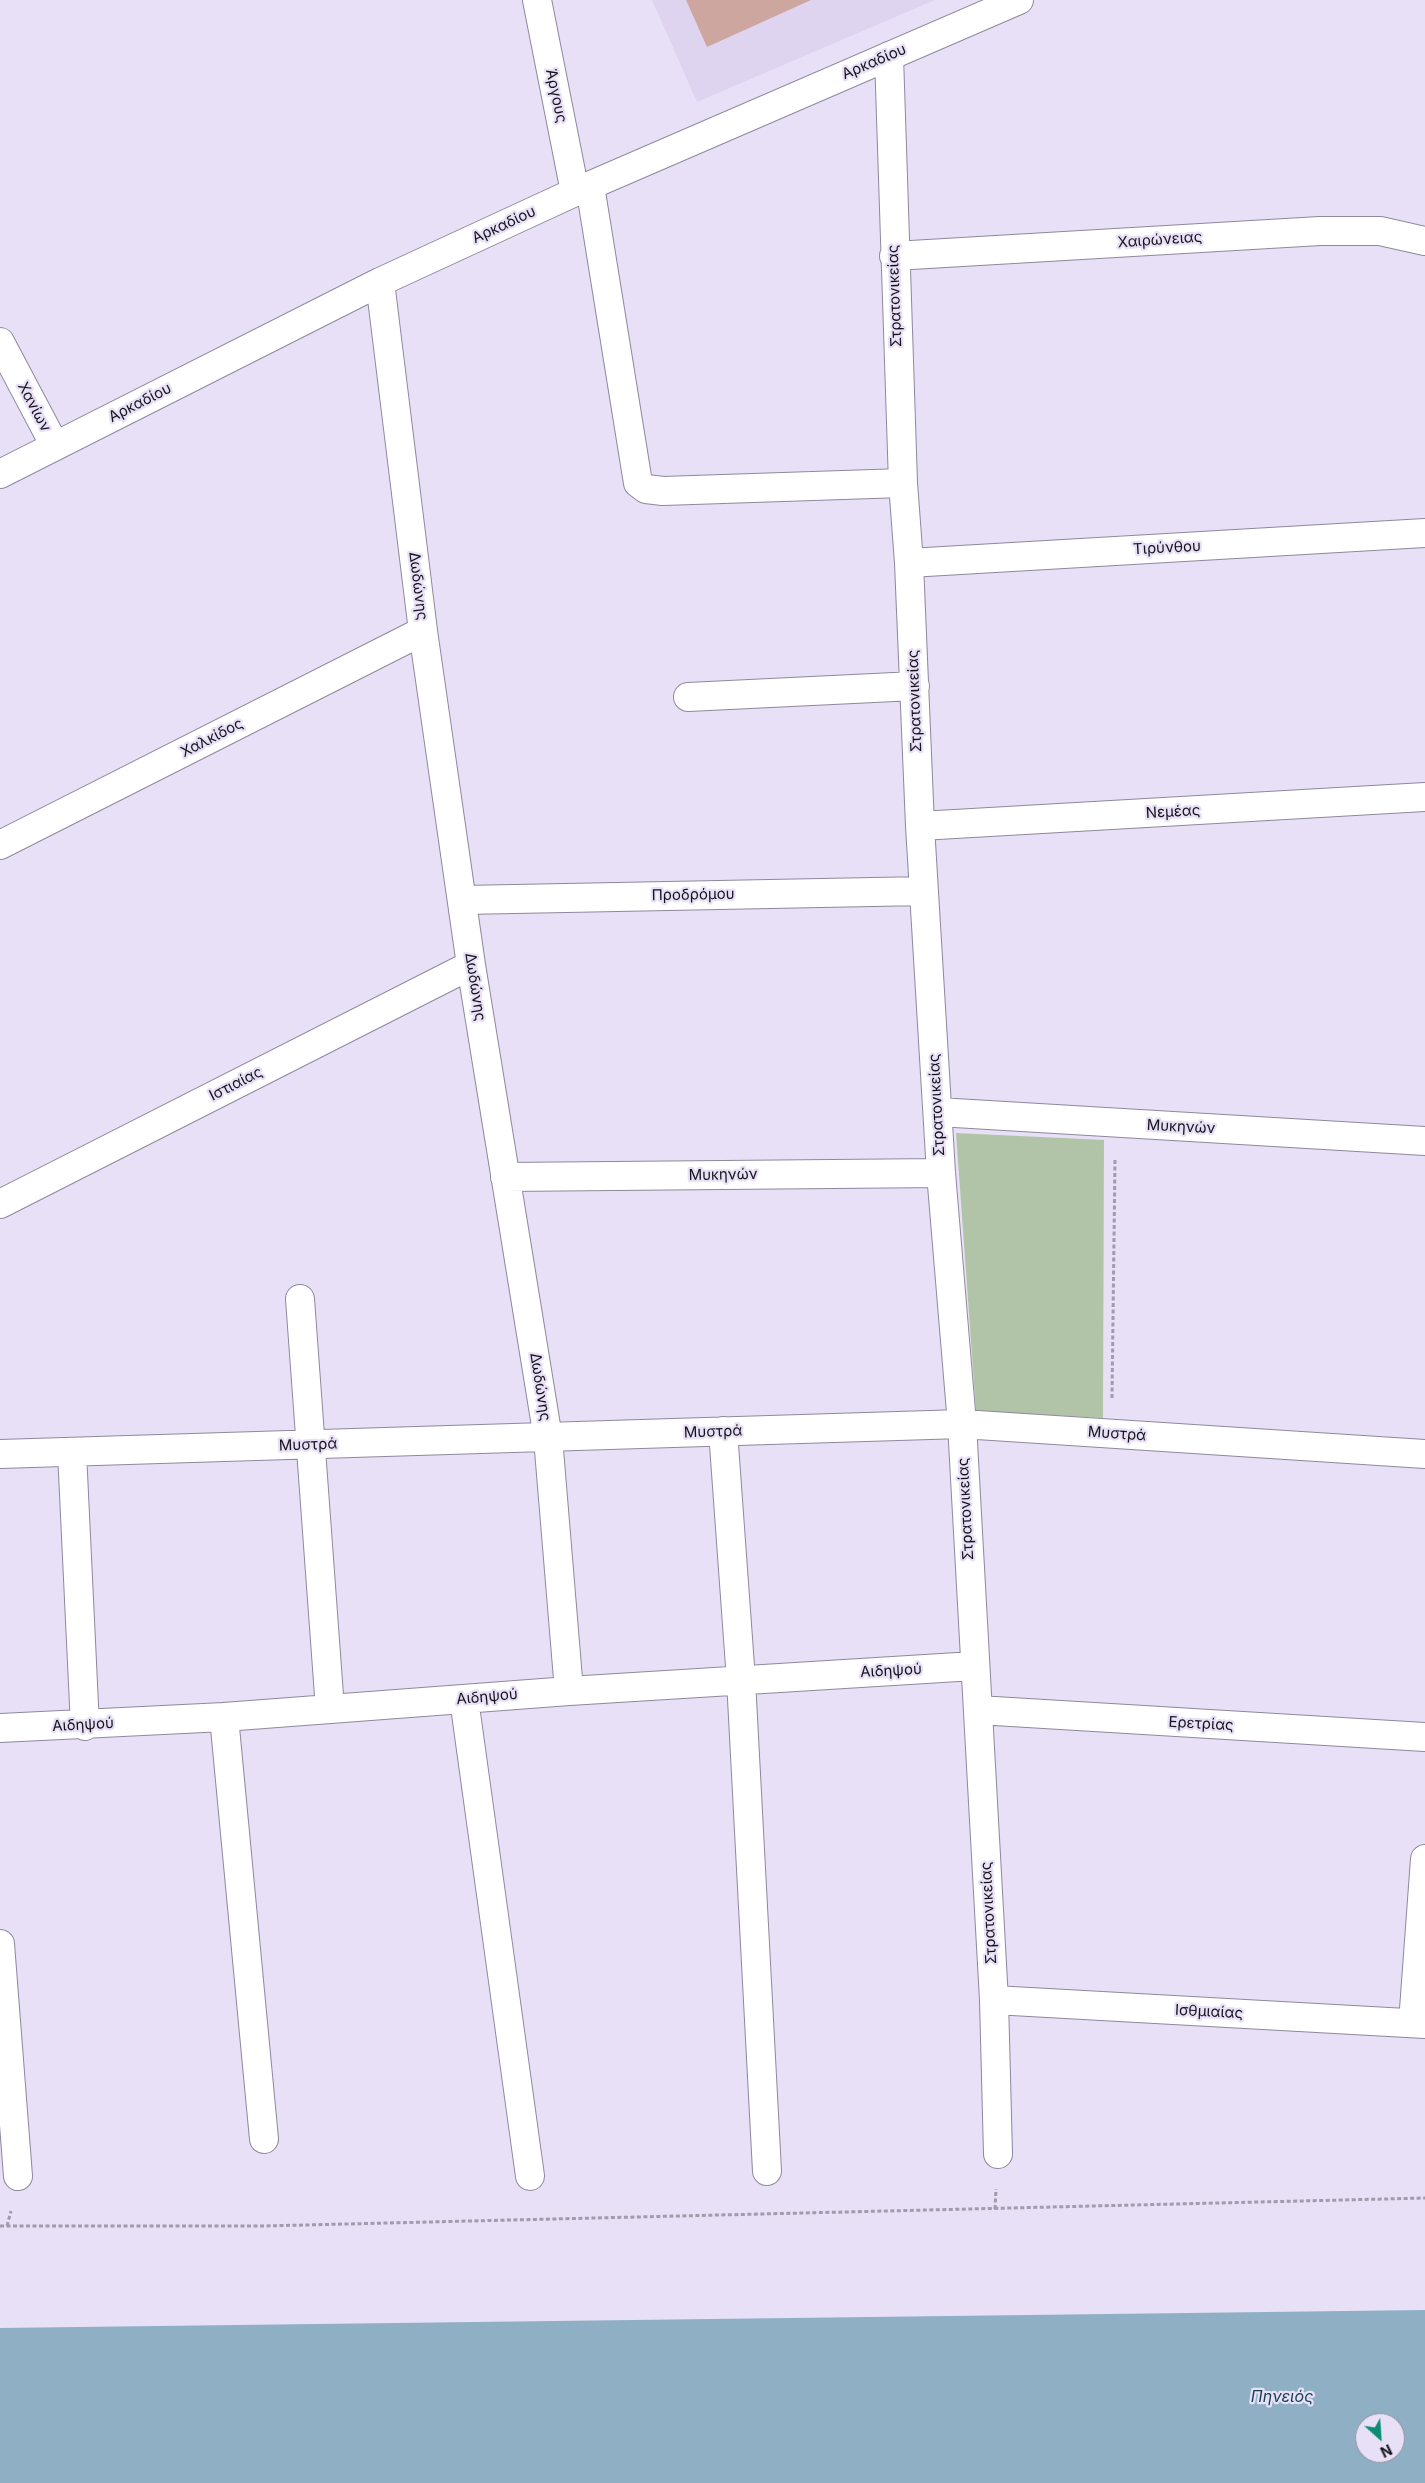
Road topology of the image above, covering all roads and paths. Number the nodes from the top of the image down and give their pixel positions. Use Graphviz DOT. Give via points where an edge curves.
graph roads {
  1 [pos="537,0"];
  2 [pos="1019,0"];
  3 [pos="889,56"];
  4 [pos="582,189"];
  5 [pos="1425,241"];
  6 [pos="894,256"];
  7 [pos="380,282"];
  8 [pos="0,342"];
  9 [pos="55,446"];
  10 [pos="0,474"];
  11 [pos="903,483"];
  12 [pos="1425,533"];
  13 [pos="909,563"];
  14 [pos="423,631"];
  15 [pos="914,686"];
  16 [pos="688,698"];
  17 [pos="1425,797"];
  18 [pos="920,826"];
  19 [pos="0,845"];
  20 [pos="924,891"];
  21 [pos="463,900"];
  22 [pos="472,965"];
  23 [pos="938,1112"];
  24 [pos="1116,1123"];
  25 [pos="1425,1141"];
  26 [pos="941,1173"];
  27 [pos="506,1177"];
  28 [pos="0,1204"];
  29 [pos="300,1298"];
  30 [pos="962,1424"];
  31 [pos="723,1431"];
  32 [pos="1111,1433"];
  33 [pos="548,1438"];
  34 [pos="310,1445"];
  35 [pos="72,1452"];
  36 [pos="0,1454"];
  37 [pos="1425,1454"];
  38 [pos="974,1666"];
  39 [pos="741,1680"];
  40 [pos="569,1691"];
  41 [pos="464,1699"];
  42 [pos="330,1709"];
  43 [pos="978,1710"];
  44 [pos="224,1717"];
  45 [pos="85,1726"];
  46 [pos="0,1728"];
  47 [pos="1425,1737"];
  48 [pos="1425,1859"];
  49 [pos="0,1944"];
  50 [pos="994,2000"];
  51 [pos="1419,2023"];
  52 [pos="264,2139"];
  53 [pos="998,2154"];
  54 [pos="768,2171"];
  55 [pos="18,2176"];
  56 [pos="530,2176"];
  57 [pos="1425,2198"];
  58 [pos="0,2226"];
  1 -- 4 [label="street, Άργους"];
  2 -- 3 [label="street, Αρκαδίου"];
  3 -- 4 [label="street, Αρκαδίου"];
  3 -- 6 [label="street, Στρατονικείας"];
  4 -- 7 [label="street, Αρκαδίου"];
  4 -- 11 [label="street, Άργους" via="638,483 646,489 663,491"];
  5 -- 6 [label="street, Χαιρώνειας" via="1380,231 1310,232"];
  6 -- 11 [label="street, Στρατονικείας"];
  7 -- 9 [label="street, Αρκαδίου"];
  7 -- 14 [label="street, Δωδώνης"];
  8 -- 9 [label="street, Χανίων"];
  9 -- 10 [label="street, Αρκαδίου"];
  11 -- 13 [label="street, Στρατονικείας"];
  12 -- 13 [label="street, Τιρύνθου"];
  13 -- 15 [label="street, Στρατονικείας"];
  14 -- 19 [label="street, Χαλκίδος"];
  14 -- 21 [label="street, Δωδώνης"];
  15 -- 16 [label="street"];
  15 -- 18 [label="street, Στρατονικείας"];
  17 -- 18 [label="street, Νεμέας"];
  18 -- 20 [label="street, Στρατονικείας"];
  20 -- 21 [label="street, Προδρόμου"];
  20 -- 23 [label="street, Στρατονικείας"];
  21 -- 22 [label="street, Δωδώνης"];
  22 -- 27 [label="street, Δωδώνης"];
  22 -- 28 [label="street, Ιστιαίας"];
  23 -- 24 [label="street, Μυκηνών"];
  23 -- 26 [label="street, Στρατονικείας"];
  24 -- 25 [label="street, Μυκηνών"];
  24 -- 32 [label="path"];
  26 -- 27 [label="street, Μυκηνών"];
  26 -- 30 [label="street, Στρατονικείας"];
  27 -- 33 [label="street, Δωδώνης"];
  29 -- 34 [label="street"];
  30 -- 31 [label="street, Μυστρά"];
  30 -- 32 [label="street, Μυστρά"];
  30 -- 38 [label="street, Στρατονικείας"];
  31 -- 33 [label="street, Μυστρά"];
  31 -- 39 [label="street"];
  32 -- 37 [label="street, Μυστρά"];
  33 -- 34 [label="street, Μυστρά"];
  33 -- 40 [label="street, Δωδώνης"];
  34 -- 35 [label="street, Μυστρά"];
  34 -- 42 [label="street"];
  35 -- 36 [label="street, Μυστρά"];
  35 -- 45 [label="street"];
  38 -- 39 [label="street, Αιδηψού"];
  38 -- 43 [label="street, Στρατονικείας"];
  39 -- 40 [label="street, Αιδηψού"];
  39 -- 54 [label="street"];
  40 -- 41 [label="street, Αιδηψού"];
  41 -- 42 [label="street, Αιδηψού"];
  41 -- 56 [label="street"];
  42 -- 44 [label="street, Αιδηψού"];
  43 -- 47 [label="street, Ερετρίας"];
  43 -- 50 [label="street, Στρατονικείας"];
  44 -- 45 [label="street, Αιδηψού"];
  44 -- 52 [label="street"];
  45 -- 46 [label="street, Αιδηψού"];
  48 -- 51 [label="street"];
  49 -- 55 [label="street"];
  50 -- 51 [label="street, Ισθμιαίας"];
  50 -- 53 [label="street, Στρατονικείας"];
  57 -- 58 [label="path" via="263,2226"];
}
